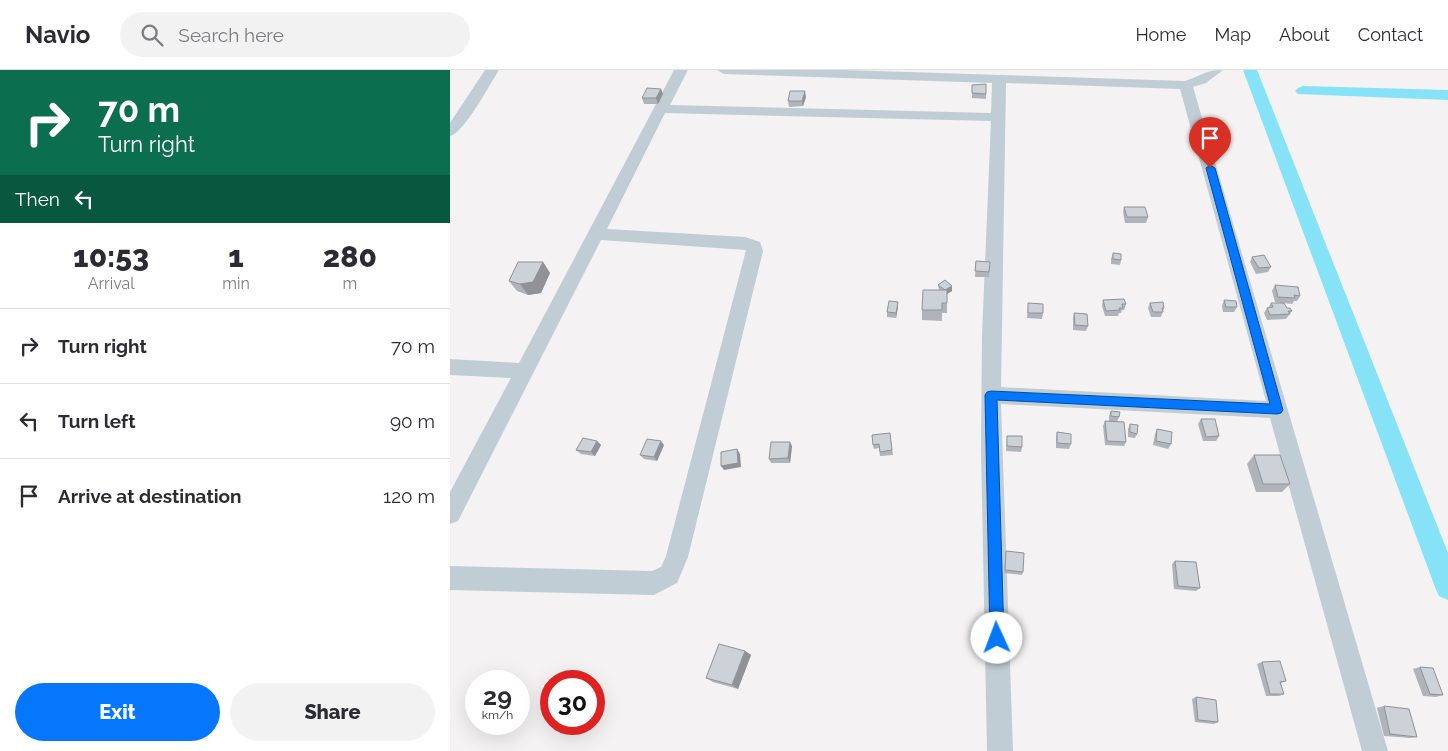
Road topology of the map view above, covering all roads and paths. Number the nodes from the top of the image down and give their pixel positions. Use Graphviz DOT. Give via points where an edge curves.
graph roads {
  1 [pos="492,70"];
  2 [pos="681,70"];
  3 [pos="724,70"];
  4 [pos="1216,70"];
  5 [pos="999,80"];
  6 [pos="1186,85"];
  7 [pos="661,109"];
  8 [pos="998,117"];
  9 [pos="450,132"];
  10 [pos="597,234"];
  11 [pos="450,367"];
  12 [pos="524,371"];
  13 [pos="991,395"];
  14 [pos="1277,410"];
  15 [pos="450,514"];
  16 [pos="450,578"];
  17 [pos="1000,751"];
  18 [pos="1375,751"];
  1 -- 9 [label="street"];
  2 -- 7 [label="street"];
  3 -- 5 [label="street"];
  4 -- 6 [label="street"];
  5 -- 6 [label="street"];
  5 -- 8 [label="street"];
  6 -- 14 [label="street"];
  7 -- 8 [label="street"];
  7 -- 10 [label="street"];
  8 -- 13 [label="street"];
  10 -- 12 [label="street"];
  10 -- 16 [label="street" via="754,246 677,557 669,575 654,583"];
  11 -- 12 [label="street"];
  12 -- 15 [label="street"];
  13 -- 14 [label="street"];
  13 -- 17 [label="street"];
  14 -- 18 [label="street"];
}
